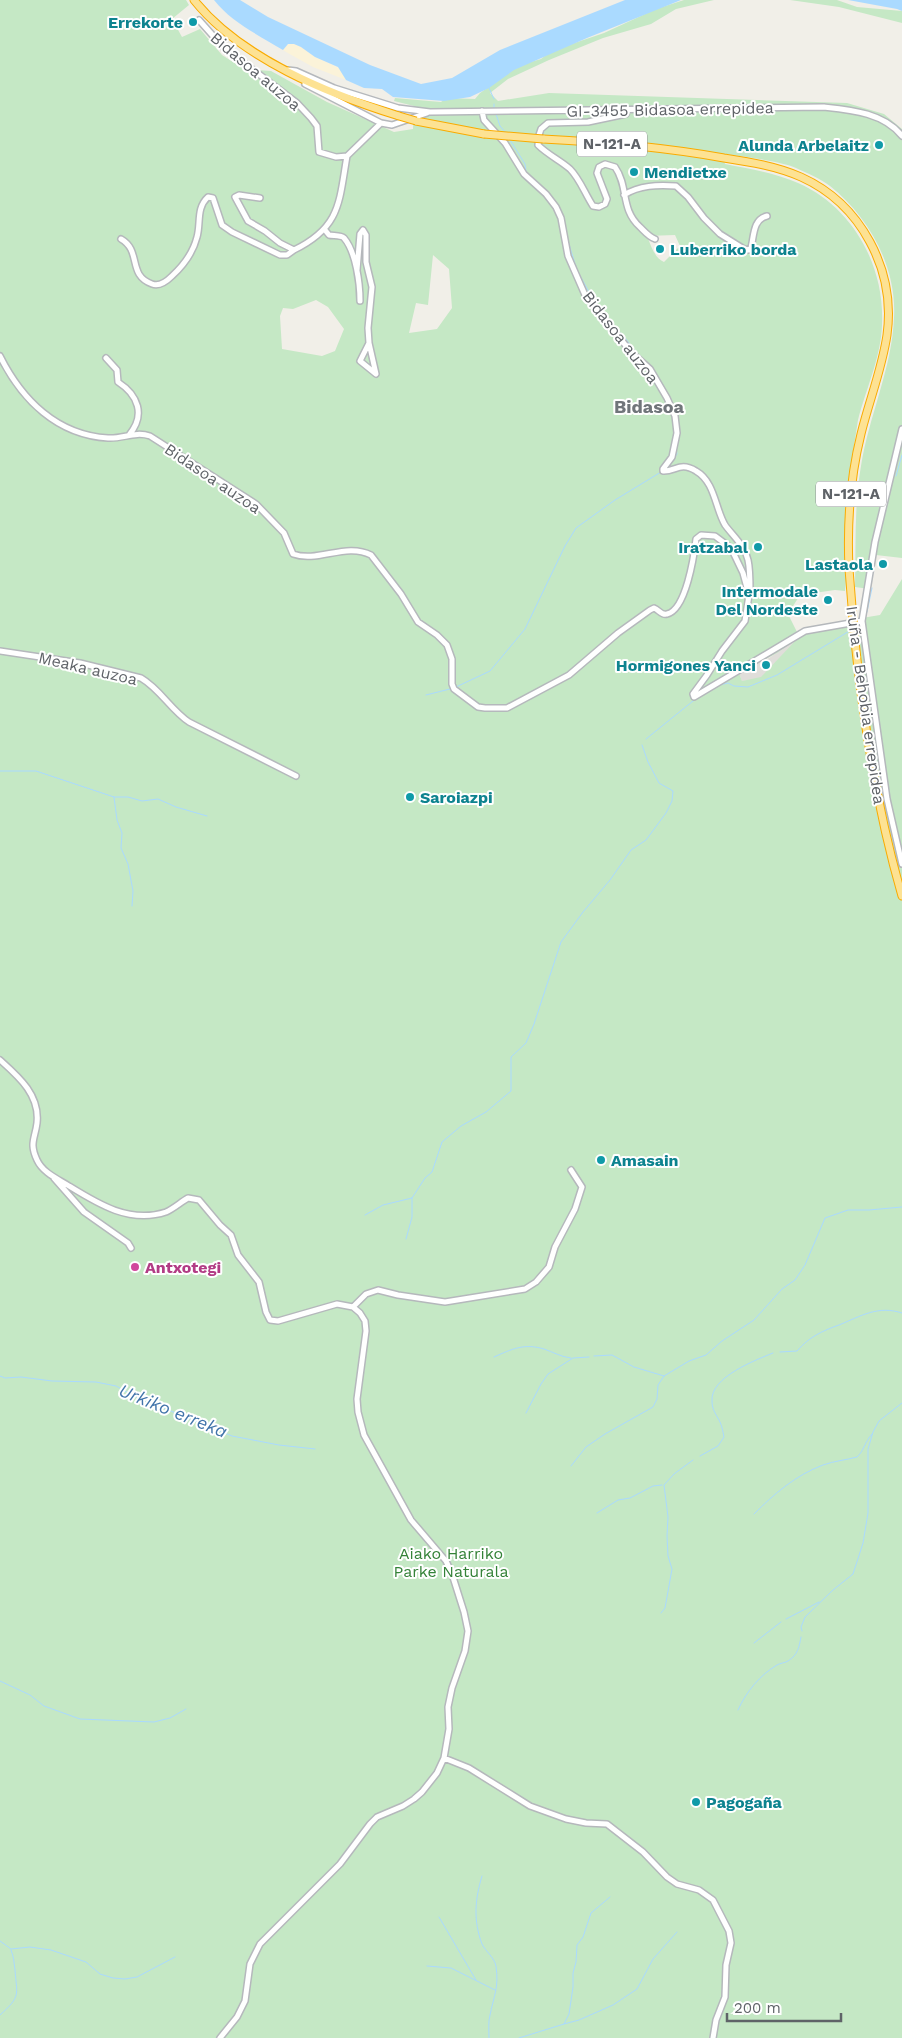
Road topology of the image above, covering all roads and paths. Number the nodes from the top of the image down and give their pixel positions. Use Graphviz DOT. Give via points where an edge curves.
graph roads {
  1 [pos="194,0"];
  2 [pos="199,20"];
  3 [pos="285,70"];
  4 [pos="409,110"];
  5 [pos="628,110"];
  6 [pos="430,112"];
  7 [pos="482,112"];
  8 [pos="413,120"];
  9 [pos="381,123"];
  10 [pos="902,136"];
  11 [pos="347,156"];
  12 [pos="624,195"];
  13 [pos="260,198"];
  14 [pos="768,216"];
  15 [pos="324,230"];
  16 [pos="121,239"];
  17 [pos="655,239"];
  18 [pos="294,250"];
  19 [pos="357,270"];
  20 [pos="360,301"];
  21 [pos="369,343"];
  22 [pos="0,356"];
  23 [pos="106,358"];
  24 [pos="902,429"];
  25 [pos="129,435"];
  26 [pos="749,595"];
  27 [pos="862,621"];
  28 [pos="0,650"];
  29 [pos="296,776"];
  30 [pos="902,864"];
  31 [pos="902,896"];
  32 [pos="0,1060"];
  33 [pos="571,1170"];
  34 [pos="52,1176"];
  35 [pos="131,1248"];
  36 [pos="353,1307"];
  37 [pos="444,1758"];
  38 [pos="220,2038"];
  39 [pos="713,2038"];
  1 -- 3 [label="highway, Iruña - Behobia errepidea / N-121-A" via="234,40"];
  2 -- 11 [label="street, Bidasoa auzoa" via="223,47 297,103 311,118 317,126 319,152 336,158"];
  3 -- 4 [label="street"];
  3 -- 8 [label="highway, Iruña - Behobia errepidea / N-121-A, bridge"];
  3 -- 9 [label="street"];
  4 -- 6 [label="street"];
  4 -- 8 [label="street"];
  5 -- 7 [label="street, GI-3455 Bidasoa errepidea"];
  5 -- 10 [label="street, GI-3455 Bidasoa errepidea" via="824,107 878,118 893,126"];
  5 -- 12 [label="street" via="626,114 588,122 548,123 539,134 538,145 569,168 593,206 599,207 607,199 597,173 605,164 615,167 620,175"];
  6 -- 7 [label="street, GI-3455 Bidasoa errepidea"];
  6 -- 8 [label="street"];
  7 -- 26 [label="street, Bidasoa auzoa" via="484,120 505,144 524,174 556,207 568,256 586,295 631,352 650,369 674,416 677,434 672,457 663,471 686,468 704,478 721,517 748,560"];
  8 -- 9 [label="street"];
  8 -- 31 [label="highway, Iruña - Behobia errepidea / N-121-A, bridge" via="484,134 680,151 776,168 822,189 839,202 860,226 881,268 888,301 888,327 853,474 849,569 873,773"];
  9 -- 11 [label="street"];
  11 -- 15 [label="street" via="334,216"];
  12 -- 14 [label="street" via="647,186 676,186 720,234 748,250 756,223"];
  12 -- 17 [label="street" via="632,220"];
  13 -- 18 [label="street" via="235,197 248,221"];
  15 -- 18 [label="street"];
  15 -- 19 [label="street" via="344,238"];
  16 -- 18 [label="street" via="135,254 135,269 139,275 152,284 160,285 190,256 197,237 200,209 208,197 213,198 222,225 232,232 280,254"];
  19 -- 20 [label="street"];
  19 -- 21 [label="street" via="363,230 372,287"];
  21 -- 21 [label="street" via="360,361 376,374 371,352"];
  22 -- 25 [label="street, Bidasoa auzoa" via="20,391 48,418 71,430 99,438"];
  23 -- 25 [label="street" via="117,370 118,382 129,391 138,408 140,415"];
  24 -- 27 [label="street" via="875,542"];
  25 -- 26 [label="street, Bidasoa auzoa" via="141,433 150,436 256,504 284,533 293,554 314,557 349,550 371,555 401,594 412,616 447,646 452,660 454,689 478,707 508,708 569,675 650,610 654,608 666,615 674,611 685,591 696,539 701,535 715,536 731,548"];
  26 -- 27 [label="street, Bidasoa auzoa" via="745,621 694,691 694,697 805,631"];
  27 -- 30 [label="street" via="887,799"];
  28 -- 29 [label="street, Meaka auzoa" via="80,663 141,678 189,722"];
  32 -- 34 [label="street" via="18,1076 35,1102 34,1151 38,1162"];
  33 -- 36 [label="street" via="582,1187 575,1209 555,1247 549,1267 526,1289 445,1302 378,1290 366,1294"];
  34 -- 35 [label="street" via="84,1212"];
  34 -- 36 [label="street" via="100,1206 126,1214 166,1212 188,1198 199,1200 232,1235 238,1255 259,1282 270,1320 278,1321 337,1304"];
  36 -- 37 [label="street" via="366,1326 357,1399 364,1435 411,1520 446,1561 468,1631 448,1707 449,1729"];
  37 -- 38 [label="street" via="422,1792 370,1824 340,1864 260,1944 250,1964 245,2001"];
  37 -- 39 [label="street" via="469,1768 540,1810 586,1823 607,1824 643,1852 667,1877 677,1884 700,1890 713,1900 729,1931 731,1943 726,1965 726,1997 716,2020"];
}
